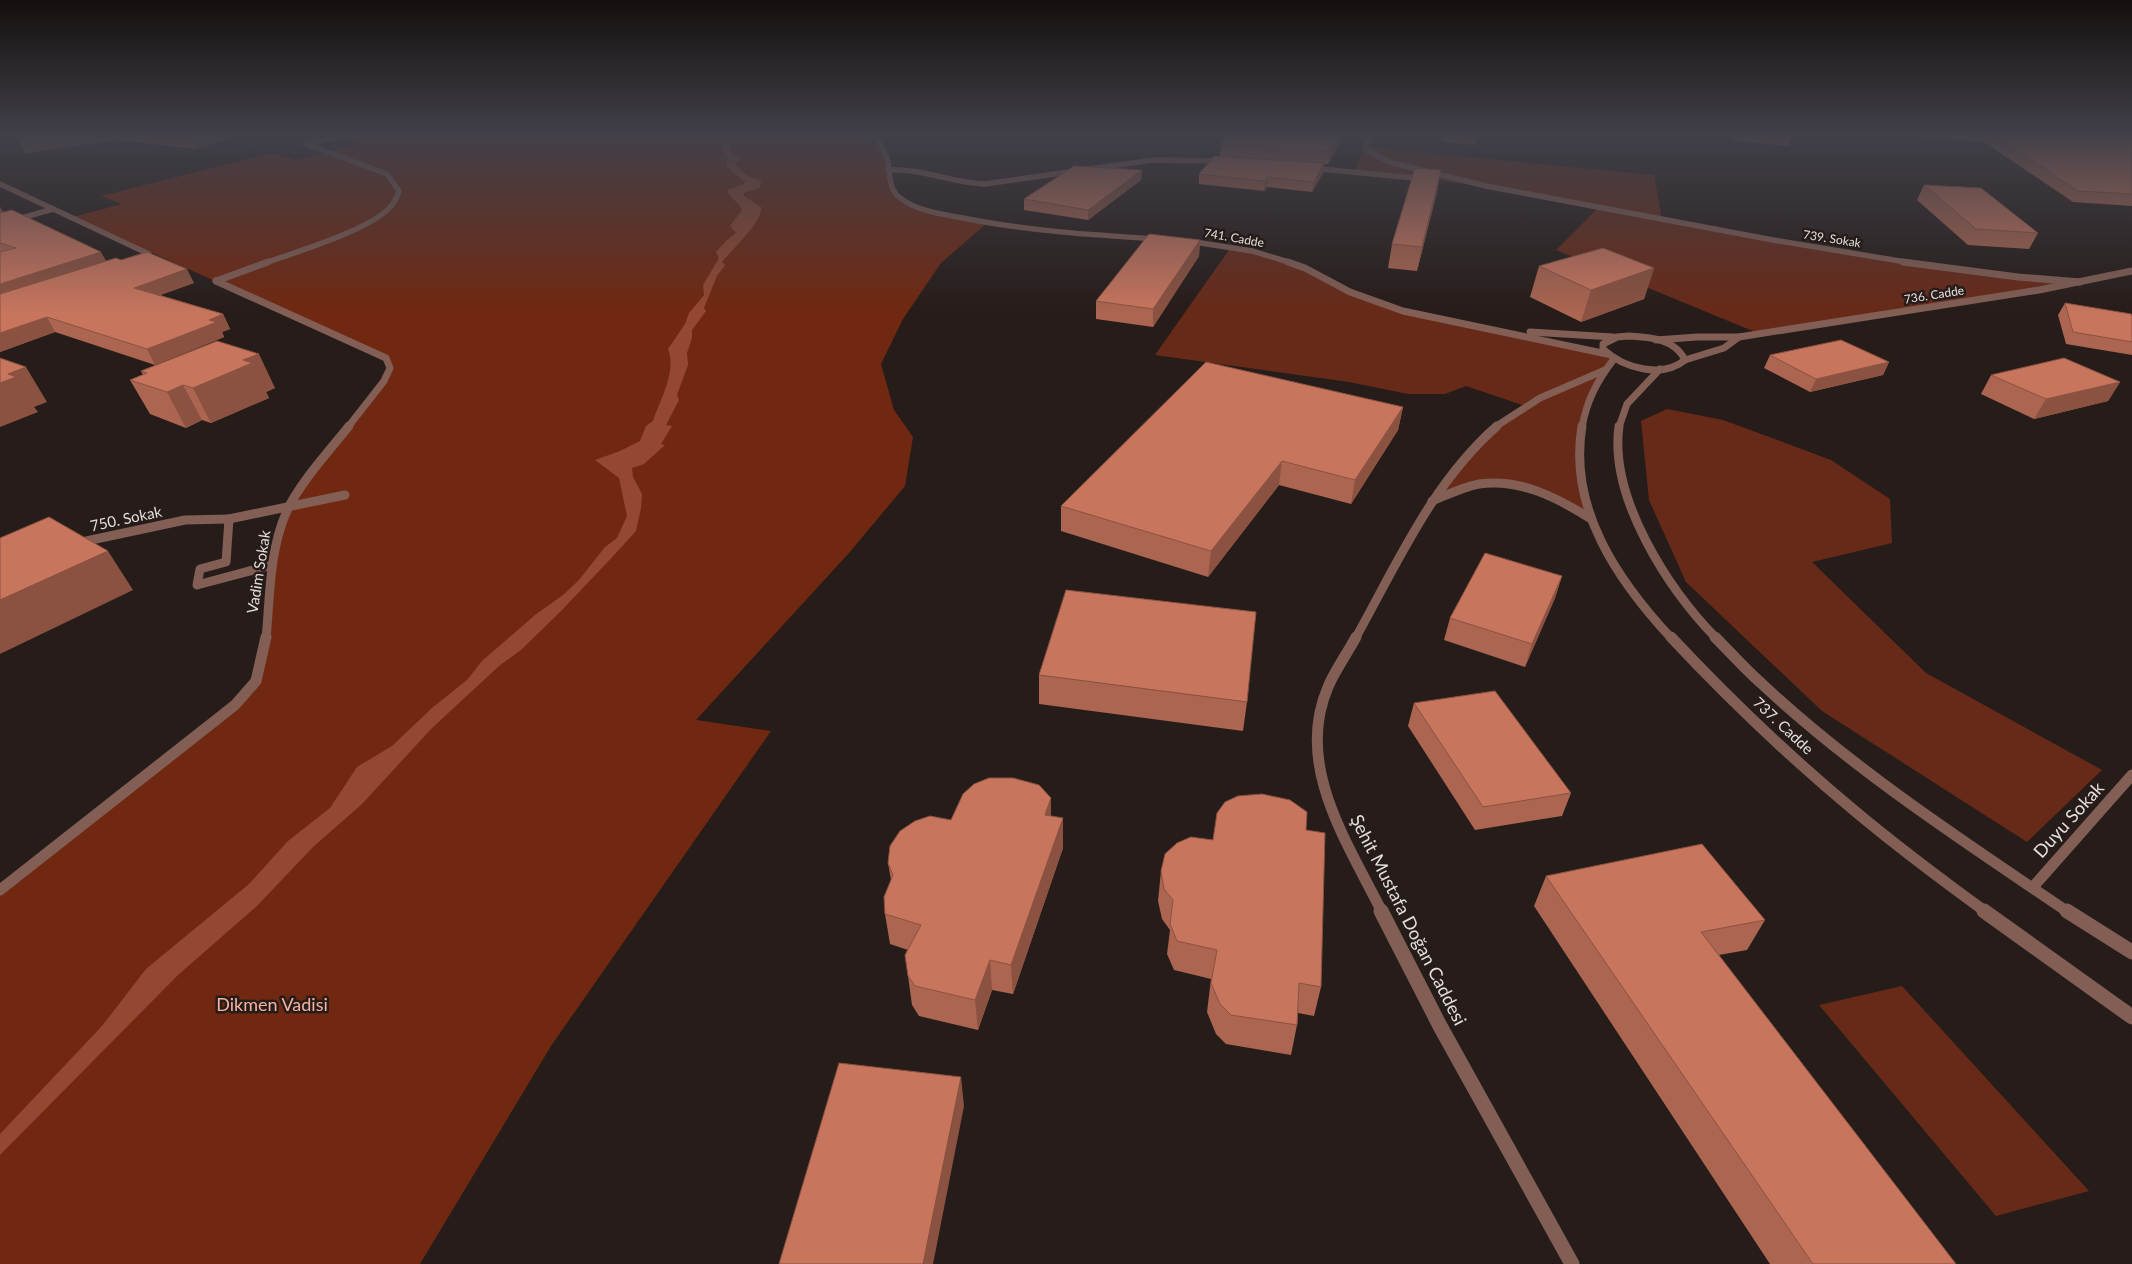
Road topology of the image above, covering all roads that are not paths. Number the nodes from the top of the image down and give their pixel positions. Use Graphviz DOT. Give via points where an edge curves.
graph roads {
  1 [pos="21,194"];
  2 [pos="398,194"];
  3 [pos="894,194"];
  4 [pos="1524,194"];
  5 [pos="53,209"];
  6 [pos="0,224"];
  7 [pos="1167,240"];
  8 [pos="1184,241"];
  9 [pos="137,262"];
  10 [pos="2132,271"];
  11 [pos="2080,282"];
  12 [pos="1479,327"];
  13 [pos="1617,337"];
  14 [pos="1739,337"];
  15 [pos="1656,340"];
  16 [pos="1610,357"];
  17 [pos="1685,360"];
  18 [pos="1660,369"];
  19 [pos="1605,370"];
  20 [pos="346,495"];
  21 [pos="1431,502"];
  22 [pos="229,519"];
  23 [pos="1591,519"];
  24 [pos="68,545"];
  25 [pos="272,565"];
  26 [pos="2132,775"];
  27 [pos="2033,888"];
  28 [pos="0,890"];
  29 [pos="2132,952"];
  30 [pos="2132,1017"];
  31 [pos="1572,1264"];
  1 -- 5 [label="street"];
  2 -- 25 [label="street, Vadim Sokak" via="394,203 379,216 351,231 216,281 386,358 390,368 384,381 308,478 286,512"];
  3 -- 7 [label="street" via="906,203 931,212 988,223 1067,234"];
  4 -- 11 [label="street, 739. Sokak" via="1946,268"];
  5 -- 6 [label="street"];
  5 -- 9 [label="street" via="149,254"];
  8 -- 12 [label="street, 741. Cadde" via="1252,251 1305,268 1376,303 1436,320"];
  10 -- 11 [label="street, 736. Cadde"];
  11 -- 14 [label="street, 736. Cadde"];
  12 -- 13 [label="street, 741. Cadde"];
  12 -- 16 [label="street, 741. Cadde"];
  13 -- 15 [label="street"];
  13 -- 16 [label="street, 737. Cadde" via="1604,344 1603,349"];
  14 -- 15 [label="street, 736. Cadde"];
  14 -- 17 [label="street, 736. Cadde" via="1724,348"];
  15 -- 17 [label="street" via="1678,349"];
  16 -- 18 [label="street, 737. Cadde" via="1638,368"];
  16 -- 19 [label="street, 737. Cadde"];
  17 -- 18 [label="street, 737. Cadde" via="1675,368"];
  18 -- 27 [label="street, 737. Cadde" via="1625,409 1619,425 1618,443 1623,489 1630,511 1670,582 1698,619 1780,700 1920,809"];
  19 -- 21 [label="street, Şehit Mustafa Doğan Caddesi" via="1548,394 1501,423 1453,468"];
  19 -- 23 [label="street, 737. Cadde" via="1589,400 1581,436 1582,478"];
  20 -- 22 [label="street, 750. Sokak, bridge"];
  21 -- 23 [label="street" via="1462,488 1490,483 1518,485 1546,493"];
  21 -- 31 [label="street, Şehit Mustafa Doğan Caddesi" via="1328,687 1318,718 1316,746 1322,780 1394,941"];
  22 -- 24 [label="street, 750. Sokak" via="185,520"];
  22 -- 25 [label="street" via="226,562 200,569 197,585"];
  23 -- 30 [label="street, 737. Cadde" via="1612,561 1654,618 1761,727 1872,826"];
  25 -- 28 [label="street, Vadim Sokak" via="265,645 256,681 235,705"];
  26 -- 27 [label="street, Duyu Sokak"];
  27 -- 29 [label="street, 737. Cadde"];
}
